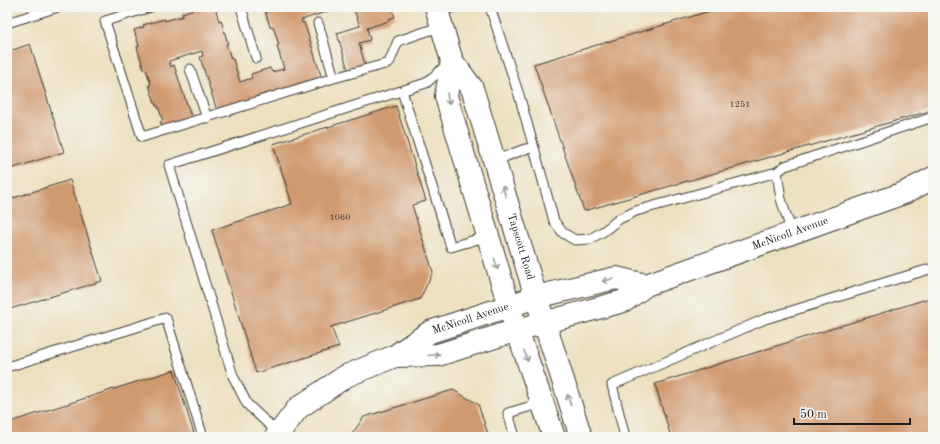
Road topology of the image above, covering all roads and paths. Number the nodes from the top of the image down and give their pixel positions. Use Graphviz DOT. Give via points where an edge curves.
graph roads {
  1 [pos="58,7"];
  2 [pos="151,7"];
  3 [pos="241,7"];
  4 [pos="490,7"];
  5 [pos="443,13"];
  6 [pos="318,23"];
  7 [pos="7,24"];
  8 [pos="256,58"];
  9 [pos="452,61"];
  10 [pos="190,69"];
  11 [pos="334,78"];
  12 [pos="402,91"];
  13 [pos="933,117"];
  14 [pos="207,118"];
  15 [pos="534,148"];
  16 [pos="494,161"];
  17 [pos="777,172"];
  18 [pos="933,178"];
  19 [pos="792,233"];
  20 [pos="488,236"];
  21 [pos="933,268"];
  22 [pos="646,285"];
  23 [pos="536,298"];
  24 [pos="509,306"];
  25 [pos="545,322"];
  26 [pos="517,330"];
  27 [pos="395,356"];
  28 [pos="7,367"];
  29 [pos="542,403"];
  30 [pos="277,435"];
  31 [pos="203,437"];
  32 [pos="515,437"];
  33 [pos="554,437"];
  34 [pos="581,437"];
  35 [pos="624,437"];
  1 -- 7 [label="lane"];
  2 -- 14 [label="lane" via="105,21 142,138"];
  3 -- 8 [label="lane"];
  4 -- 15 [label="lane"];
  5 -- 9 [label="main road, Tapscott Road"];
  5 -- 11 [label="lane" via="398,41 389,63"];
  6 -- 11 [label="lane"];
  9 -- 12 [label="lane" via="426,83"];
  9 -- 16 [label="main road, Tapscott Road" via="472,88"];
  9 -- 20 [label="main road, Tapscott Road, one-way" via="446,96"];
  10 -- 14 [label="lane"];
  11 -- 14 [label="lane"];
  12 -- 20 [label="lane" via="451,247"];
  12 -- 30 [label="lane" via="169,165 233,376 247,404"];
  13 -- 17 [label="lane" via="785,166"];
  15 -- 16 [label="lane"];
  15 -- 17 [label="lane" via="554,221 563,233 575,240 590,239 619,219 636,211"];
  23 -- 16 [label="main road, Tapscott Road, one-way"];
  17 -- 19 [label="lane" via="781,199"];
  18 -- 19 [label="main road, McNicoll Avenue" via="904,193"];
  19 -- 22 [label="main road, McNicoll Avenue"];
  20 -- 24 [label="main road, Tapscott Road, one-way"];
  21 -- 35 [label="lane" via="765,319 612,385"];
  22 -- 23 [label="main road, McNicoll Avenue, one-way" via="616,278"];
  22 -- 25 [label="main road, McNicoll Avenue" via="624,301"];
  23 -- 24 [label="main road, McNicoll Avenue"];
  23 -- 25 [label="main road, Tapscott Road"];
  24 -- 26 [label="main road, Tapscott Road"];
  24 -- 27 [label="main road, McNicoll Avenue" via="430,332"];
  25 -- 26 [label="main road, McNicoll Avenue"];
  34 -- 25 [label="main road, Tapscott Road, one-way"];
  27 -- 26 [label="main road, McNicoll Avenue, one-way" via="438,355"];
  26 -- 29 [label="main road, Tapscott Road, one-way"];
  27 -- 30 [label="main road, McNicoll Avenue" via="346,376 298,408"];
  28 -- 31 [label="lane" via="166,318"];
  29 -- 32 [label="lane" via="508,413"];
  29 -- 33 [label="main road, Tapscott Road"];
}
